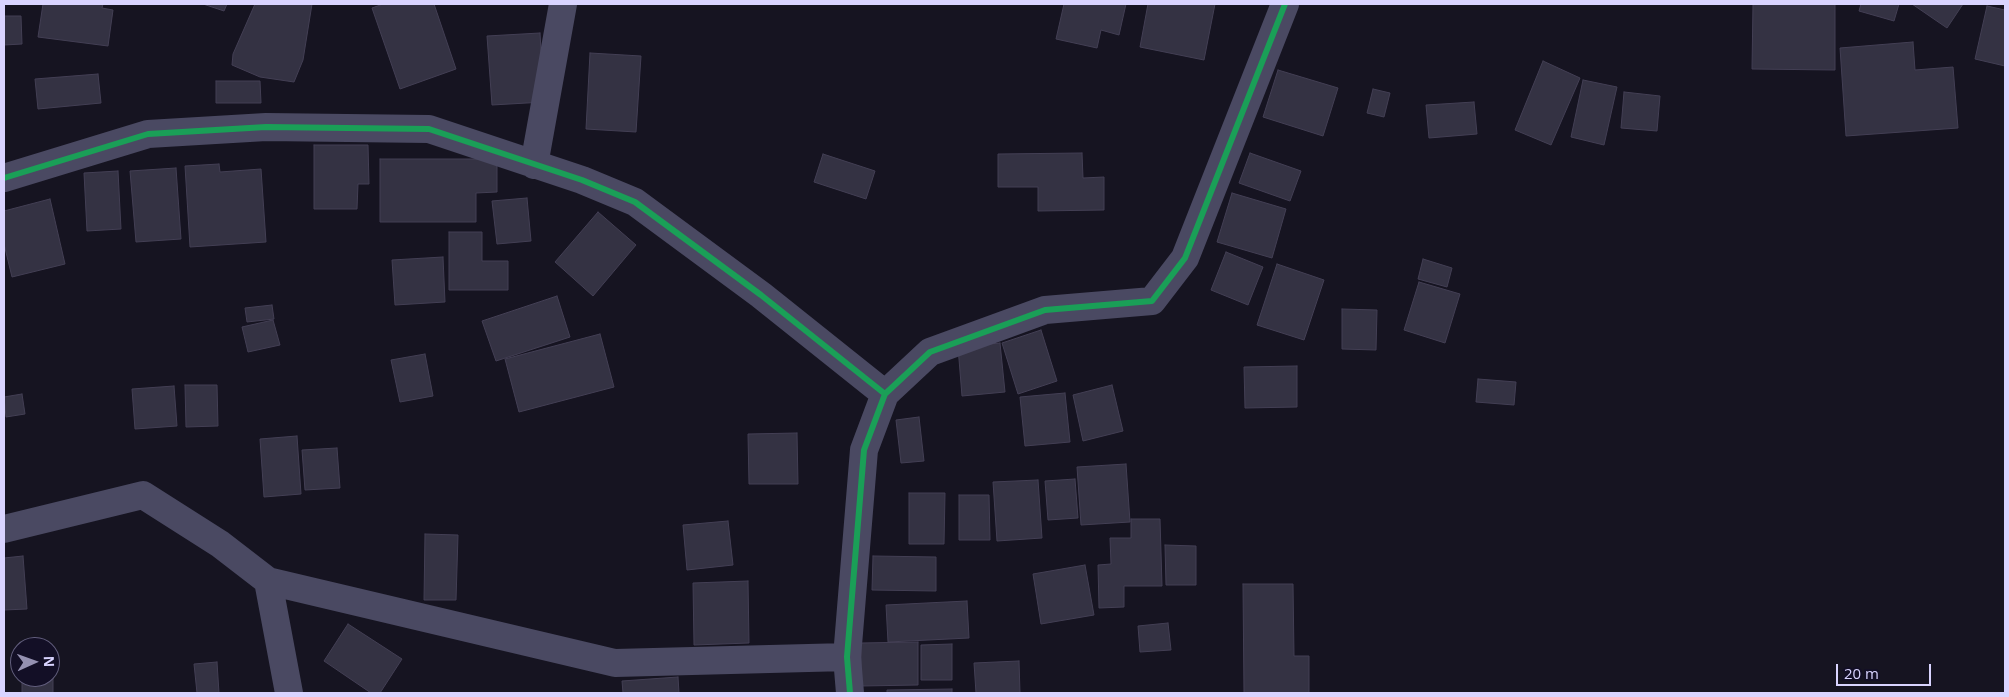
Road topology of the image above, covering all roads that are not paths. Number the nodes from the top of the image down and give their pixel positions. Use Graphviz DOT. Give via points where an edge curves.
graph roads {
  1 [pos="563,4"];
  2 [pos="1285,4"];
  3 [pos="534,165"];
  4 [pos="4,178"];
  5 [pos="886,394"];
  6 [pos="4,529"];
  7 [pos="268,581"];
  8 [pos="847,657"];
  9 [pos="289,693"];
  10 [pos="850,693"];
  1 -- 3 [label="street"];
  2 -- 5 [label="street" via="1186,258 1152,301 1045,310 930,352"];
  3 -- 4 [label="street" via="429,129 266,127 148,134"];
  3 -- 5 [label="street" via="635,202 761,295"];
  5 -- 8 [label="street" via="864,450"];
  6 -- 7 [label="street" via="143,494 220,544"];
  7 -- 8 [label="street" via="615,664"];
  7 -- 9 [label="street"];
  8 -- 10 [label="street"];
}
